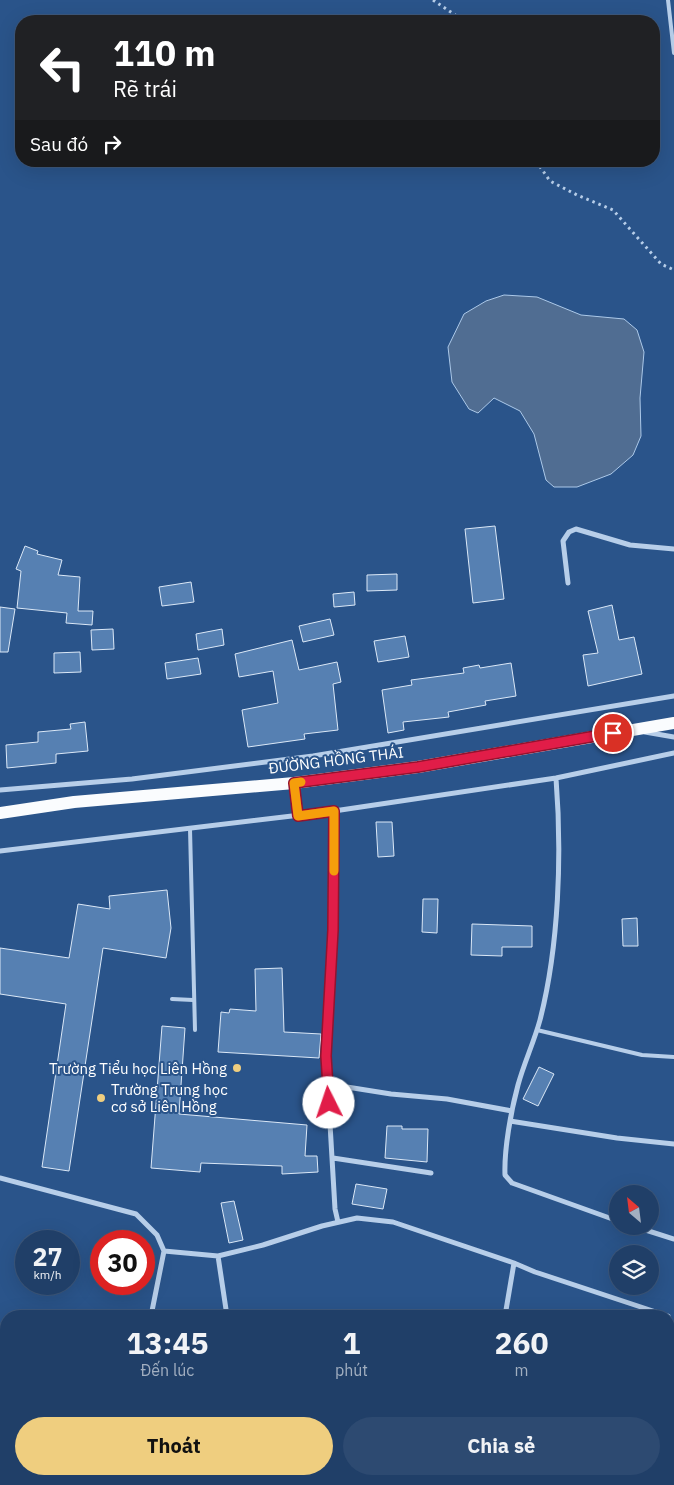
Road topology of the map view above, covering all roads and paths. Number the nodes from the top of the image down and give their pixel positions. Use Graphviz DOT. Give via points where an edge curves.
graph roads {
  1 [pos="433,0"];
  2 [pos="668,0"];
  3 [pos="455,15"];
  4 [pos="674,53"];
  5 [pos="540,167"];
  6 [pos="674,270"];
  7 [pos="674,548"];
  8 [pos="568,583"];
  9 [pos="674,696"];
  10 [pos="674,723"];
  11 [pos="632,729"];
  12 [pos="674,738"];
  13 [pos="674,753"];
  14 [pos="556,778"];
  15 [pos="294,783"];
  16 [pos="0,790"];
  17 [pos="334,811"];
  18 [pos="0,813"];
  19 [pos="298,816"];
  20 [pos="190,829"];
  21 [pos="0,851"];
  22 [pos="172,999"];
  23 [pos="193,1000"];
  24 [pos="195,1030"];
  25 [pos="537,1030"];
  26 [pos="674,1057"];
  27 [pos="328,1084"];
  28 [pos="512,1111"];
  29 [pos="510,1121"];
  30 [pos="674,1144"];
  31 [pos="333,1158"];
  32 [pos="431,1173"];
  33 [pos="0,1178"];
  34 [pos="609,1218"];
  35 [pos="338,1222"];
  36 [pos="659,1234"];
  37 [pos="674,1239"];
  38 [pos="164,1252"];
  39 [pos="218,1256"];
  40 [pos="514,1263"];
  41 [pos="152,1310"];
  42 [pos="226,1310"];
  43 [pos="506,1310"];
  44 [pos="650,1310"];
  1 -- 3 [label="path"];
  2 -- 4 [label="lane"];
  5 -- 6 [label="path" via="550,181 613,210 661,264"];
  7 -- 8 [label="street" via="630,545 576,529 569,532 563,541"];
  9 -- 16 [label="street" via="313,756 132,779"];
  10 -- 11 [label="main road, ĐƯỜNG HỒNG THÁI"];
  11 -- 12 [label="street"];
  11 -- 15 [label="main road, ĐƯỜNG HỒNG THÁI" via="418,767"];
  13 -- 14 [label="street"];
  14 -- 17 [label="street"];
  14 -- 25 [label="street" via="560,821 558,891 550,965"];
  15 -- 18 [label="main road, ĐƯỜNG HỒNG THÁI" via="74,802"];
  15 -- 19 [label="street"];
  17 -- 19 [label="street"];
  17 -- 27 [label="street" via="333,930 326,1056"];
  19 -- 20 [label="street"];
  20 -- 21 [label="street"];
  20 -- 23 [label="lane"];
  22 -- 23 [label="lane"];
  23 -- 24 [label="lane"];
  25 -- 26 [label="lane" via="642,1055"];
  25 -- 28 [label="street"];
  27 -- 28 [label="street"];
  27 -- 31 [label="street"];
  28 -- 29 [label="street"];
  29 -- 30 [label="street"];
  29 -- 34 [label="street" via="504,1169 508,1180"];
  31 -- 32 [label="street"];
  31 -- 35 [label="street"];
  33 -- 38 [label="street" via="136,1214 157,1235"];
  35 -- 39 [label="street"];
  35 -- 40 [label="street" via="357,1218 393,1222"];
  36 -- 37 [label="street"];
  38 -- 39 [label="street"];
  38 -- 41 [label="street"];
  39 -- 42 [label="street"];
  40 -- 43 [label="street"];
  40 -- 44 [label="street"];
}
